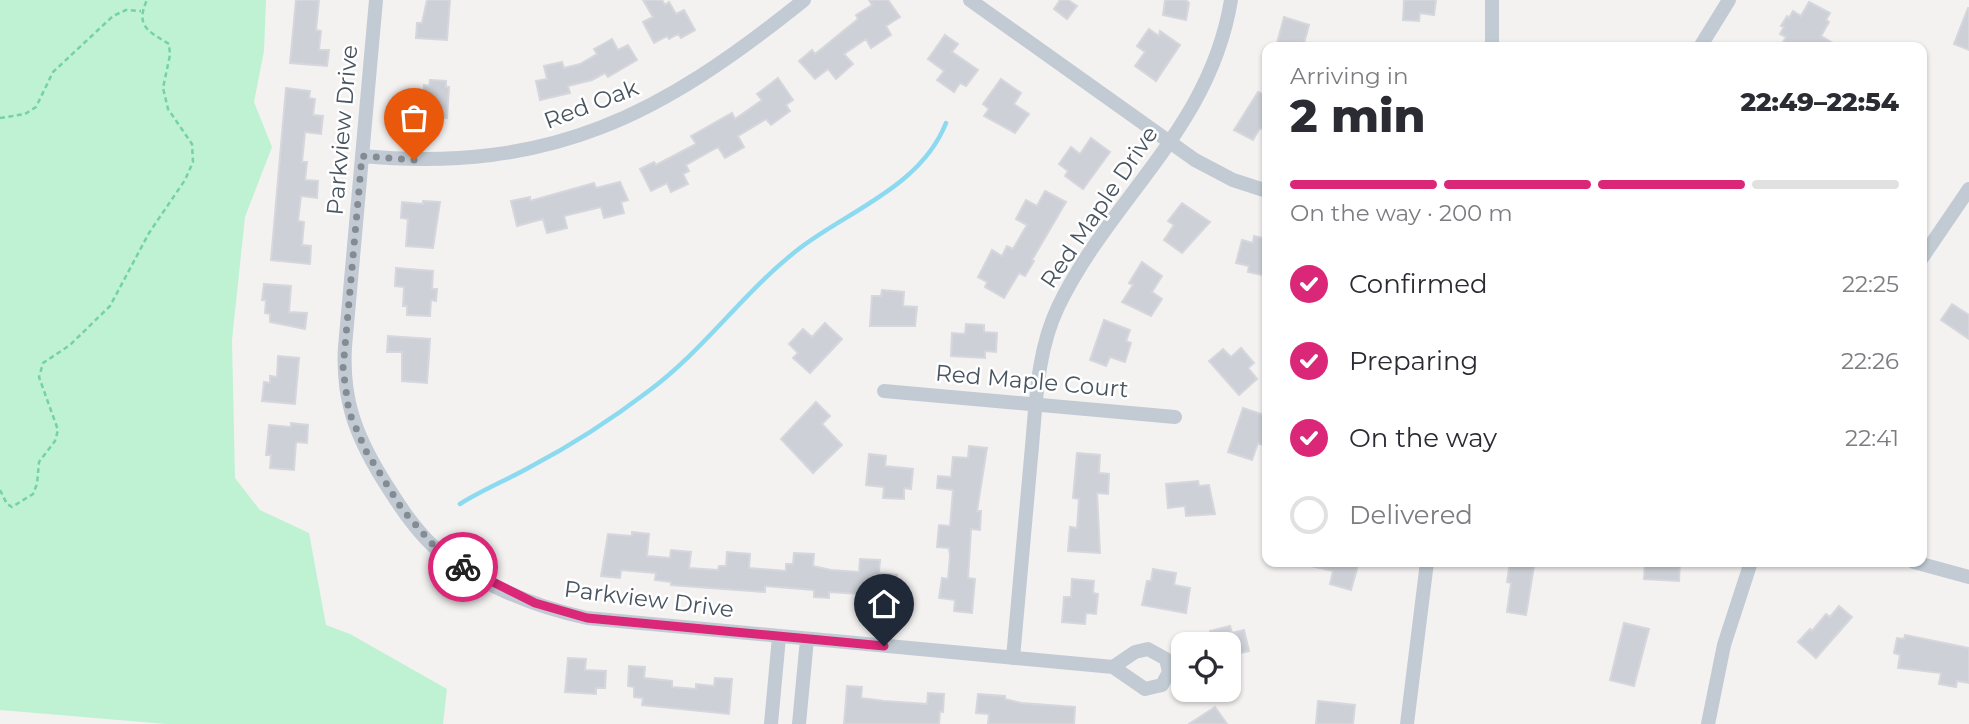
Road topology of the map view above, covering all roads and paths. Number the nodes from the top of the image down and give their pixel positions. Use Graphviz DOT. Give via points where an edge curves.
graph roads {
  1 [pos="147,0"];
  2 [pos="376,0"];
  3 [pos="804,0"];
  4 [pos="970,0"];
  5 [pos="1231,0"];
  6 [pos="1492,0"];
  7 [pos="1729,0"];
  8 [pos="141,11"];
  9 [pos="1492,42"];
  10 [pos="1703,42"];
  11 [pos="0,118"];
  12 [pos="1170,144"];
  13 [pos="362,156"];
  14 [pos="1262,189"];
  15 [pos="1969,190"];
  16 [pos="1927,251"];
  17 [pos="884,391"];
  18 [pos="1036,404"];
  19 [pos="1175,417"];
  20 [pos="0,490"];
  21 [pos="1927,566"];
  22 [pos="1426,567"];
  23 [pos="1749,567"];
  24 [pos="1969,577"];
  25 [pos="779,637"];
  26 [pos="807,639"];
  27 [pos="1013,658"];
  28 [pos="1112,667"];
  29 [pos="771,724"];
  30 [pos="799,724"];
  31 [pos="1407,724"];
  32 [pos="1708,724"];
  1 -- 8 [label="path"];
  2 -- 13 [label="street, Parkview Drive"];
  3 -- 13 [label="street, Red Oak" via="699,79 645,109 581,135 532,149 466,158"];
  4 -- 12 [label="street"];
  5 -- 12 [label="street, Red Maple Drive" via="1207,81"];
  6 -- 9 [label="street"];
  7 -- 10 [label="street"];
  8 -- 11 [label="path" via="126,10 113,16 54,72 36,107"];
  8 -- 20 [label="path" via="145,28 169,44 163,88 168,109 192,144 193,162 110,306 70,345 43,363 39,377 58,430 55,442 39,462 33,494 12,507"];
  12 -- 14 [label="street" via="1220,174"];
  12 -- 18 [label="street, Red Maple Drive" via="1058,306 1041,358"];
  13 -- 25 [label="street, Parkview Drive" via="345,396 366,451 419,531 461,566 554,611"];
  15 -- 16 [label="street"];
  17 -- 18 [label="street, Red Maple Court"];
  18 -- 19 [label="street, Red Maple Court"];
  18 -- 27 [label="street, Red Maple Drive"];
  21 -- 24 [label="street"];
  22 -- 31 [label="street"];
  23 -- 32 [label="street" via="1724,645"];
  25 -- 26 [label="street, Parkview Drive"];
  25 -- 29 [label="street"];
  26 -- 27 [label="street, Parkview Drive"];
  26 -- 30 [label="street"];
  27 -- 28 [label="street, Parkview Drive"];
}
